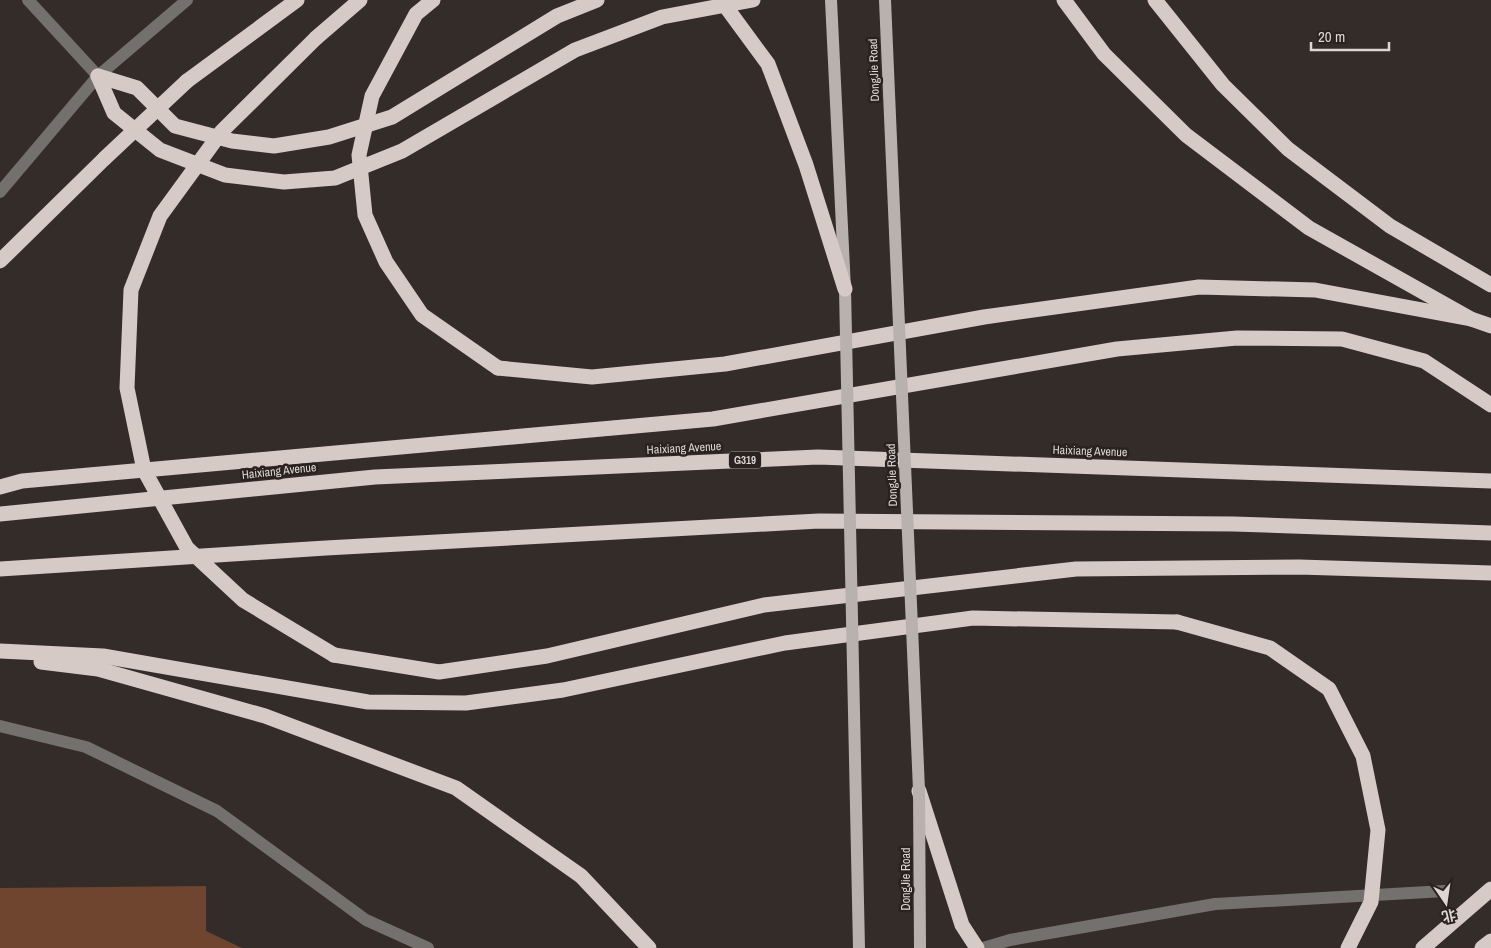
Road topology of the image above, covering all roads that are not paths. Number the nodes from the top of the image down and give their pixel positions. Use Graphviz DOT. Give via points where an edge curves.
graph roads {
  1 [pos="28,0"];
  2 [pos="188,0"];
  3 [pos="297,0"];
  4 [pos="360,0"];
  5 [pos="433,0"];
  6 [pos="596,0"];
  7 [pos="721,0"];
  8 [pos="753,0"];
  9 [pos="831,0"];
  10 [pos="885,0"];
  11 [pos="1064,0"];
  12 [pos="1155,0"];
  13 [pos="98,76"];
  14 [pos="0,192"];
  15 [pos="0,261"];
  16 [pos="1491,285"];
  17 [pos="845,289"];
  18 [pos="1471,319"];
  19 [pos="1491,326"];
  20 [pos="1491,405"];
  21 [pos="1491,481"];
  22 [pos="0,487"];
  23 [pos="0,514"];
  24 [pos="1491,533"];
  25 [pos="0,569"];
  26 [pos="1491,573"];
  27 [pos="0,651"];
  28 [pos="0,657"];
  29 [pos="0,726"];
  30 [pos="919,790"];
  31 [pos="1491,889"];
  32 [pos="1444,891"];
  33 [pos="1491,941"];
  34 [pos="428,948"];
  35 [pos="650,948"];
  36 [pos="859,948"];
  37 [pos="920,948"];
  38 [pos="977,948"];
  39 [pos="983,948"];
  40 [pos="1348,948"];
  41 [pos="1423,948"];
  42 [pos="1482,948"];
  1 -- 13 [label="street"];
  2 -- 13 [label="street"];
  3 -- 15 [label="highway, bridge" via="187,81"];
  4 -- 26 [label="highway, bridge" via="316,38 222,131 160,216 131,290 127,388 144,470 187,548 243,600 334,655 439,672 547,656 764,605 1076,569 1299,567"];
  5 -- 18 [label="highway, bridge" via="416,14 372,96 359,155 365,214 386,262 422,315 498,368 592,377 724,364 984,317 1199,287 1315,290"];
  6 -- 13 [label="highway" via="556,16 392,117 329,137 274,146 232,141 175,126 137,88"];
  7 -- 17 [label="highway, bridge" via="768,64 806,165"];
  8 -- 13 [label="highway" via="662,17 574,50 402,151 335,178 284,182 225,175 160,150 114,113"];
  9 -- 17 [label="main road, bridge"];
  10 -- 30 [label="main road, DongJie Road, bridge"];
  11 -- 18 [label="highway" via="1104,54 1186,135 1309,228"];
  12 -- 16 [label="highway" via="1223,85 1288,149 1390,226"];
  13 -- 14 [label="street"];
  17 -- 36 [label="main road, bridge"];
  18 -- 19 [label="highway"];
  20 -- 22 [label="highway" via="1424,361 1342,339 1237,338 1118,349 713,419 22,481"];
  21 -- 23 [label="highway, Haixiang Avenue / G319" via="818,457 375,477"];
  24 -- 25 [label="highway" via="1234,524 819,521"];
  27 -- 40 [label="highway, bridge" via="103,656 368,702 466,703 563,690 785,643 973,618 1177,622 1270,648 1329,688 1363,756 1378,830 1371,902"];
  28 -- 35 [label="highway" via="98,669 264,716 456,788 581,876"];
  29 -- 34 [label="street" via="86,747 217,811 366,920"];
  30 -- 37 [label="main road, DongJie Road, bridge"];
  30 -- 38 [label="highway, bridge" via="962,925"];
  31 -- 41 [label="highway"];
  32 -- 39 [label="street" via="1214,904 1010,940"];
  33 -- 42 [label="highway"];
}
